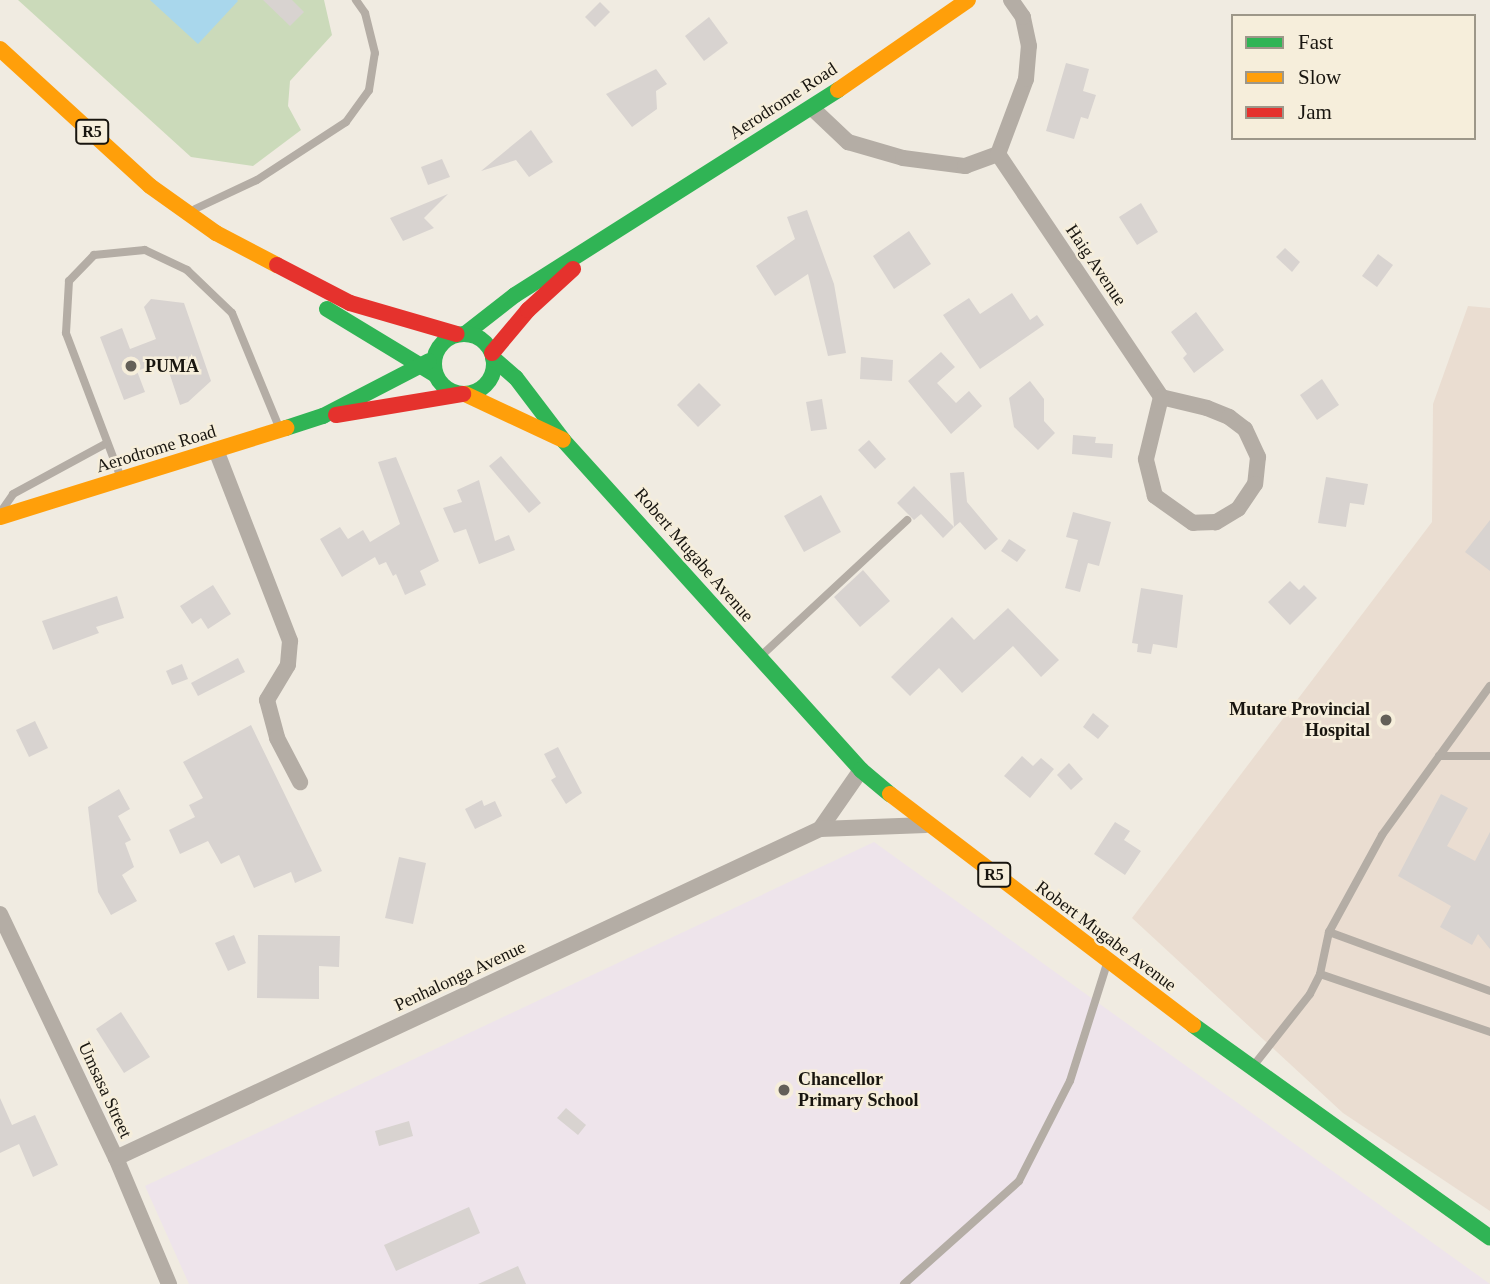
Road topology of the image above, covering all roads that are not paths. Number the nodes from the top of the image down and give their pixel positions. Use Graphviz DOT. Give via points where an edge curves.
graph roads {
  1 [pos="356,0"];
  2 [pos="968,0"];
  3 [pos="1011,0"];
  4 [pos="0,48"];
  5 [pos="0,72"];
  6 [pos="812,107"];
  7 [pos="998,155"];
  8 [pos="186,214"];
  9 [pos="615,229"];
  10 [pos="461,334"];
  11 [pos="493,356"];
  12 [pos="427,362"];
  13 [pos="464,394"];
  14 [pos="1161,397"];
  15 [pos="323,416"];
  16 [pos="280,430"];
  17 [pos="563,440"];
  18 [pos="107,443"];
  19 [pos="216,450"];
  20 [pos="121,480"];
  21 [pos="0,515"];
  22 [pos="907,520"];
  23 [pos="759,658"];
  24 [pos="1490,686"];
  25 [pos="1439,756"];
  26 [pos="1490,756"];
  27 [pos="861,769"];
  28 [pos="300,782"];
  29 [pos="927,825"];
  30 [pos="820,829"];
  31 [pos="0,914"];
  32 [pos="1329,932"];
  33 [pos="1108,961"];
  34 [pos="1320,974"];
  35 [pos="1490,990"];
  36 [pos="1490,1032"];
  37 [pos="1253,1067"];
  38 [pos="116,1158"];
  39 [pos="1490,1238"];
  40 [pos="169,1284"];
  41 [pos="904,1284"];
  1 -- 8 [label="lane" via="365,13 375,53 369,90 346,122 257,180"];
  2 -- 6 [label="main road, Aerodrome Road"];
  3 -- 7 [label="street" via="1023,17 1029,46 1026,79"];
  4 -- 8 [label="main road, R5"];
  5 -- 12 [label="main road, R5" via="197,238"];
  6 -- 7 [label="street" via="848,142 903,158 965,166"];
  6 -- 9 [label="main road, Aerodrome Road"];
  7 -- 14 [label="street, Haig Avenue"];
  8 -- 10 [label="main road, R5" via="350,303 414,325"];
  9 -- 10 [label="main road, Aerodrome Road"];
  9 -- 11 [label="main road, Aerodrome Road" via="528,310"];
  10 -- 11 [label="main road, R5" via="482,339"];
  10 -- 12 [label="main road" via="442,343"];
  11 -- 13 [label="main road" via="490,378"];
  11 -- 17 [label="main road, Robert Mugabe Avenue / R5" via="537,401"];
  12 -- 13 [label="main road, R5" via="449,390"];
  12 -- 15 [label="main road, Aerodrome Road"];
  13 -- 15 [label="main road, Aerodrome Road" via="395,409"];
  13 -- 17 [label="main road, Robert Mugabe Avenue / R5"];
  14 -- 14 [label="street" via="1229,416 1245,429 1258,457 1255,484 1238,509 1216,522 1193,523 1155,496 1146,459"];
  15 -- 16 [label="main road, Aerodrome Road"];
  16 -- 18 [label="lane" via="232,313 187,270 145,250 94,255 69,281 66,333"];
  16 -- 19 [label="main road, Aerodrome Road"];
  17 -- 23 [label="main road, Robert Mugabe Avenue / R5"];
  18 -- 20 [label="lane"];
  18 -- 21 [label="lane" via="13,494"];
  19 -- 20 [label="main road, Aerodrome Road"];
  19 -- 28 [label="street" via="290,641 288,665 267,699 277,738"];
  20 -- 21 [label="main road, Aerodrome Road"];
  22 -- 23 [label="lane"];
  23 -- 27 [label="main road, Robert Mugabe Avenue / R5"];
  24 -- 25 [label="lane"];
  25 -- 26 [label="lane"];
  25 -- 32 [label="lane" via="1382,835"];
  27 -- 29 [label="main road, Robert Mugabe Avenue / R5"];
  27 -- 30 [label="street"];
  29 -- 30 [label="street, Penhalonga Avenue"];
  29 -- 33 [label="main road, Robert Mugabe Avenue / R5"];
  30 -- 38 [label="street, Penhalonga Avenue"];
  31 -- 38 [label="street, Umsasa Street"];
  32 -- 34 [label="lane"];
  32 -- 35 [label="lane"];
  33 -- 37 [label="main road, Robert Mugabe Avenue / R5"];
  33 -- 41 [label="lane" via="1070,1081 1019,1181"];
  34 -- 36 [label="lane"];
  34 -- 37 [label="lane"];
  37 -- 39 [label="main road, Robert Mugabe Avenue / R5"];
  38 -- 40 [label="street, Umsasa Street"];
}
